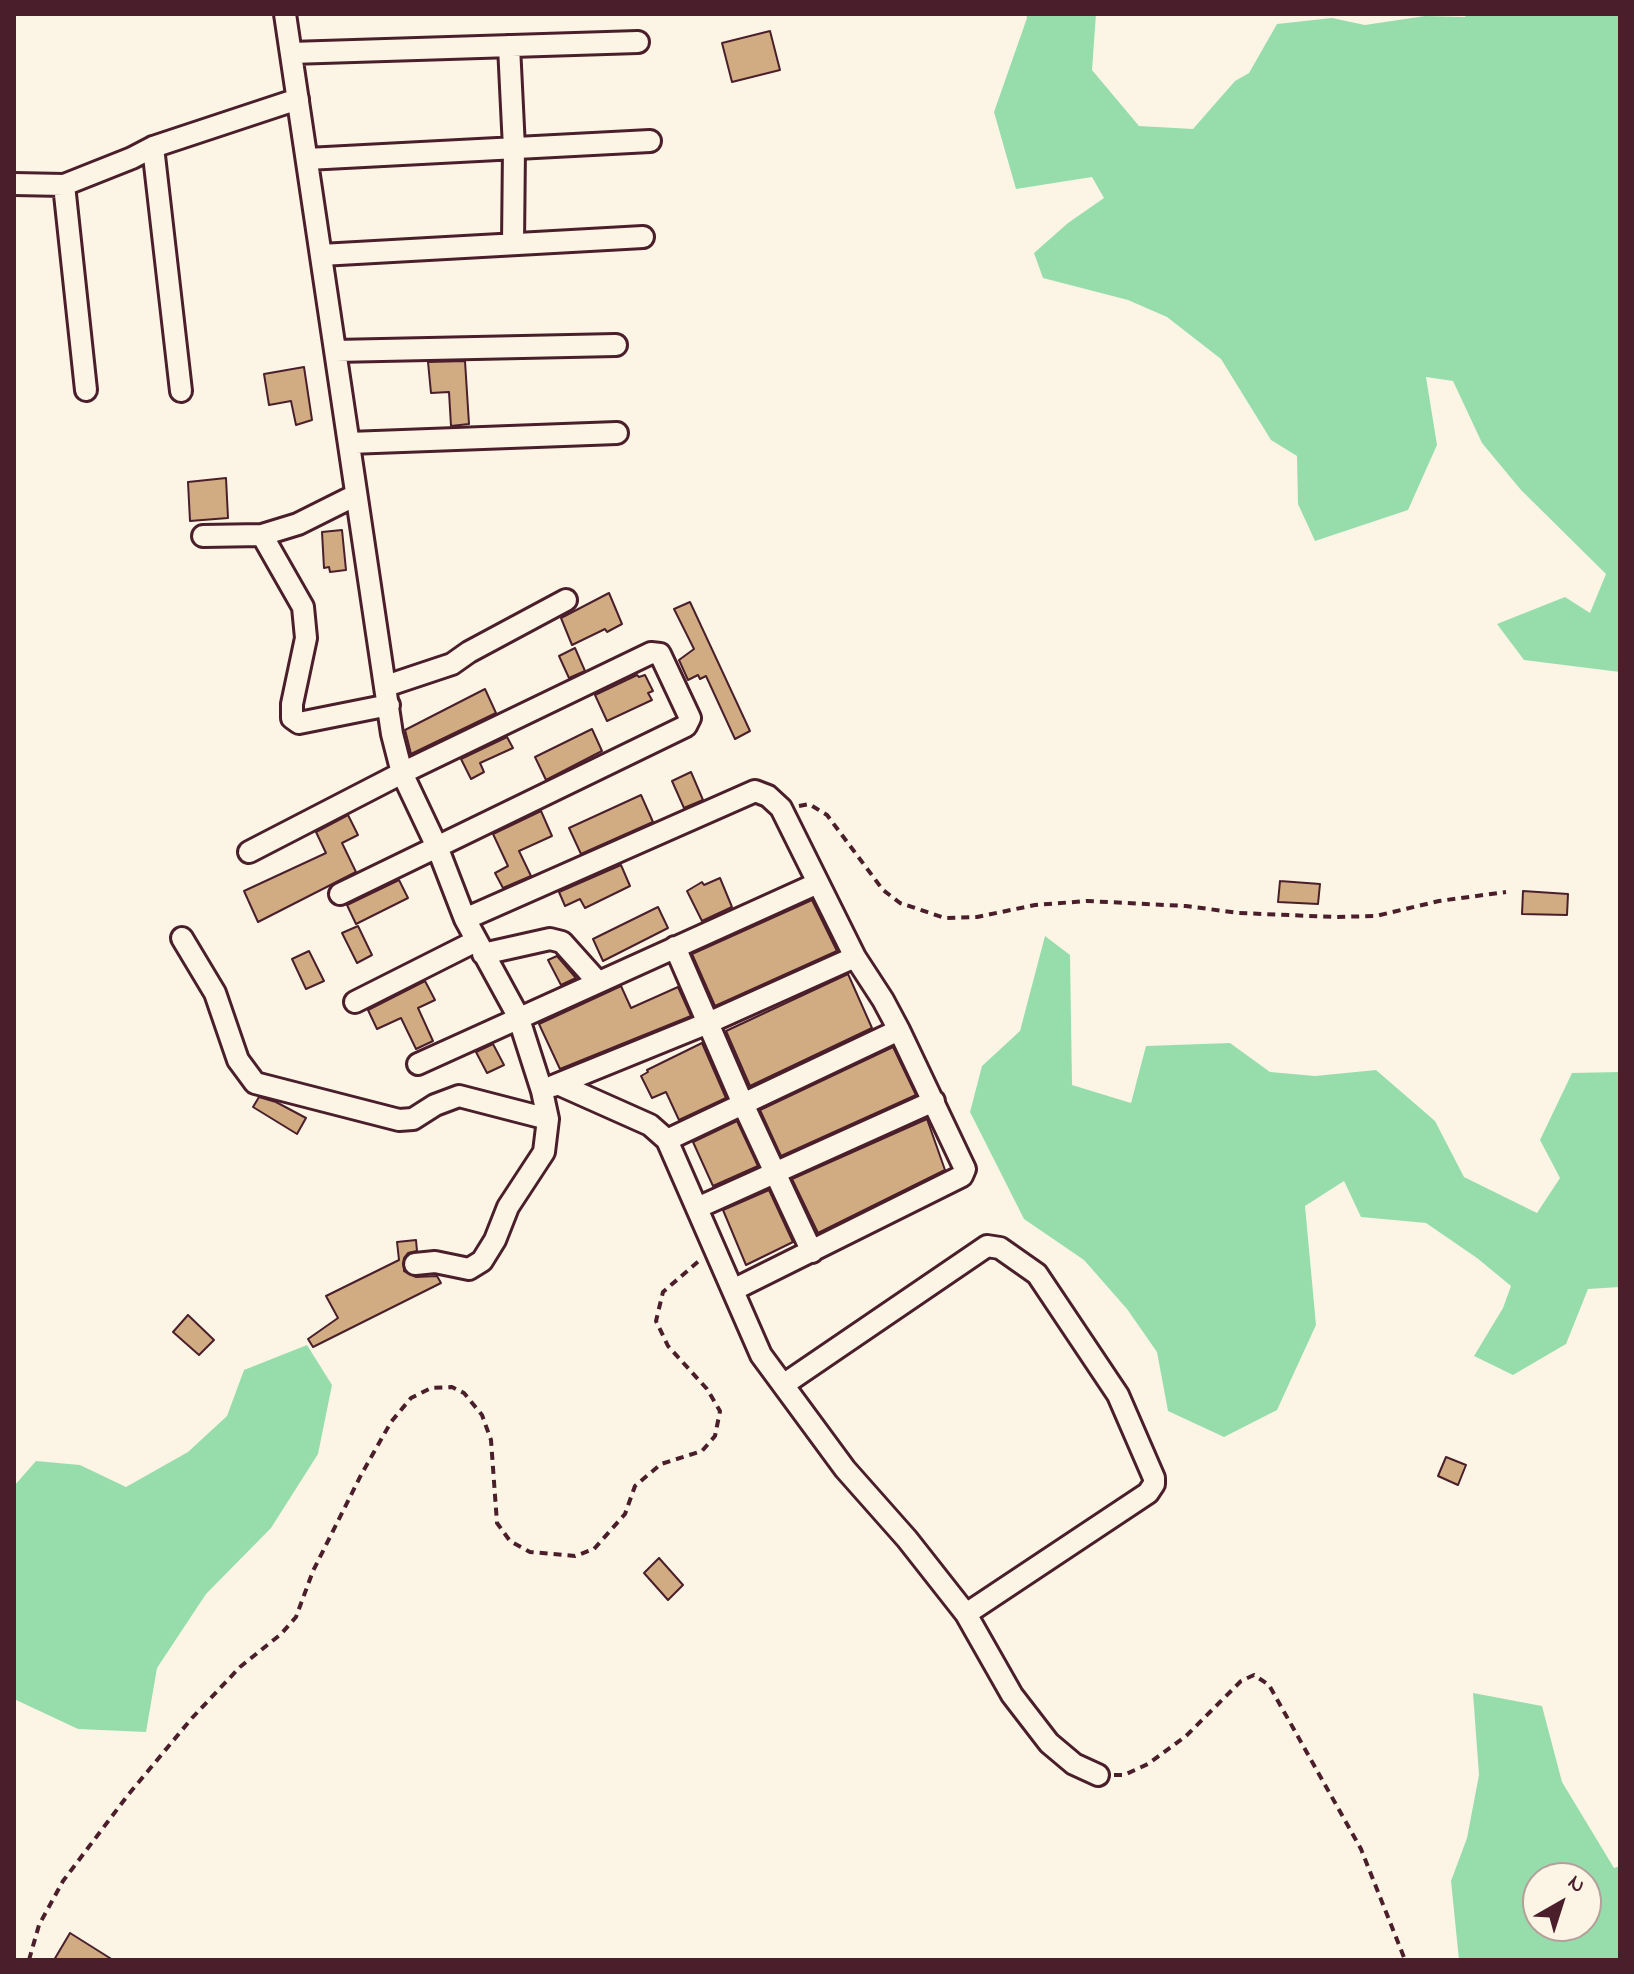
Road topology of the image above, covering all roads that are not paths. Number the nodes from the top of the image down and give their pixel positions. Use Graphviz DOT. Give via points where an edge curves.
graph roads {
  1 [pos="285,14"];
  2 [pos="638,42"];
  3 [pos="509,46"];
  4 [pos="291,53"];
  5 [pos="298,99"];
  6 [pos="650,141"];
  7 [pos="153,147"];
  8 [pos="514,148"];
  9 [pos="307,159"];
  10 [pos="14,184"];
  11 [pos="64,185"];
  12 [pos="643,237"];
  13 [pos="513,244"];
  14 [pos="321,255"];
  15 [pos="616,345"];
  16 [pos="335,351"];
  17 [pos="86,390"];
  18 [pos="181,391"];
  19 [pos="617,433"];
  20 [pos="349,443"];
  21 [pos="356,495"];
  22 [pos="262,535"];
  23 [pos="203,536"];
  24 [pos="566,600"];
  25 [pos="387,696"];
  26 [pos="402,773"];
  27 [pos="438,849"];
  28 [pos="249,852"];
  29 [pos="818,883"];
  30 [pos="340,894"];
  31 [pos="465,919"];
  32 [pos="182,938"];
  33 [pos="675,947"];
  34 [pos="480,948"];
  35 [pos="855,957"];
  36 [pos="597,981"];
  37 [pos="355,1002"];
  38 [pos="518,1016"];
  39 [pos="708,1023"];
  40 [pos="899,1030"];
  41 [pos="418,1064"];
  42 [pos="550,1087"];
  43 [pos="934,1101"];
  44 [pos="743,1104"];
  45 [pos="548,1119"];
  46 [pos="667,1140"];
  47 [pos="776,1172"];
  48 [pos="697,1208"];
  49 [pos="812,1252"];
  50 [pos="415,1264"];
  51 [pos="733,1290"];
  52 [pos="783,1385"];
  53 [pos="966,1614"];
  54 [pos="1098,1775"];
  1 -- 4 [label="street"];
  2 -- 3 [label="street"];
  3 -- 4 [label="street"];
  3 -- 8 [label="street"];
  4 -- 5 [label="street"];
  5 -- 7 [label="street"];
  5 -- 9 [label="street"];
  6 -- 8 [label="street"];
  7 -- 11 [label="street"];
  7 -- 18 [label="street"];
  8 -- 9 [label="street"];
  8 -- 13 [label="street"];
  9 -- 14 [label="street"];
  10 -- 11 [label="street"];
  11 -- 17 [label="street"];
  12 -- 13 [label="street"];
  13 -- 14 [label="street"];
  14 -- 16 [label="street"];
  15 -- 16 [label="street"];
  16 -- 20 [label="street"];
  19 -- 20 [label="street"];
  20 -- 21 [label="street"];
  21 -- 22 [label="street"];
  21 -- 25 [label="street"];
  22 -- 23 [label="street"];
  22 -- 25 [label="street" via="303,607 306,638 292,718 299,723"];
  24 -- 25 [label="street"];
  25 -- 26 [label="street"];
  26 -- 27 [label="street"];
  26 -- 27 [label="street" via="651,653 660,654 690,718 686,726"];
  26 -- 28 [label="street"];
  27 -- 30 [label="street"];
  27 -- 31 [label="street"];
  29 -- 31 [label="street" via="781,808 755,791"];
  29 -- 33 [label="street"];
  29 -- 35 [label="street"];
  31 -- 34 [label="street"];
  32 -- 45 [label="street" via="215,993 238,1060 255,1083 399,1120 413,1119 459,1096"];
  33 -- 36 [label="street"];
  33 -- 39 [label="street"];
  34 -- 36 [label="street" via="562,942"];
  34 -- 37 [label="street"];
  34 -- 38 [label="street"];
  35 -- 39 [label="street"];
  35 -- 40 [label="street"];
  36 -- 38 [label="street"];
  38 -- 41 [label="street"];
  38 -- 42 [label="street"];
  39 -- 42 [label="street"];
  39 -- 44 [label="street"];
  40 -- 43 [label="street"];
  40 -- 44 [label="street"];
  42 -- 45 [label="street"];
  42 -- 46 [label="street" via="650,1125"];
  43 -- 47 [label="street"];
  43 -- 49 [label="street" via="965,1169 962,1176"];
  44 -- 46 [label="street"];
  44 -- 47 [label="street"];
  45 -- 50 [label="street" via="544,1152 513,1197 482,1261 469,1269"];
  46 -- 48 [label="street"];
  47 -- 48 [label="street"];
  47 -- 49 [label="street"];
  48 -- 51 [label="street"];
  49 -- 51 [label="street"];
  51 -- 52 [label="street" via="761,1355"];
  52 -- 53 [label="street" via="845,1469"];
  52 -- 53 [label="street" via="987,1246 1000,1248 1037,1274 1118,1395 1154,1484"];
  53 -- 54 [label="street" via="1012,1695 1049,1743"];
}
